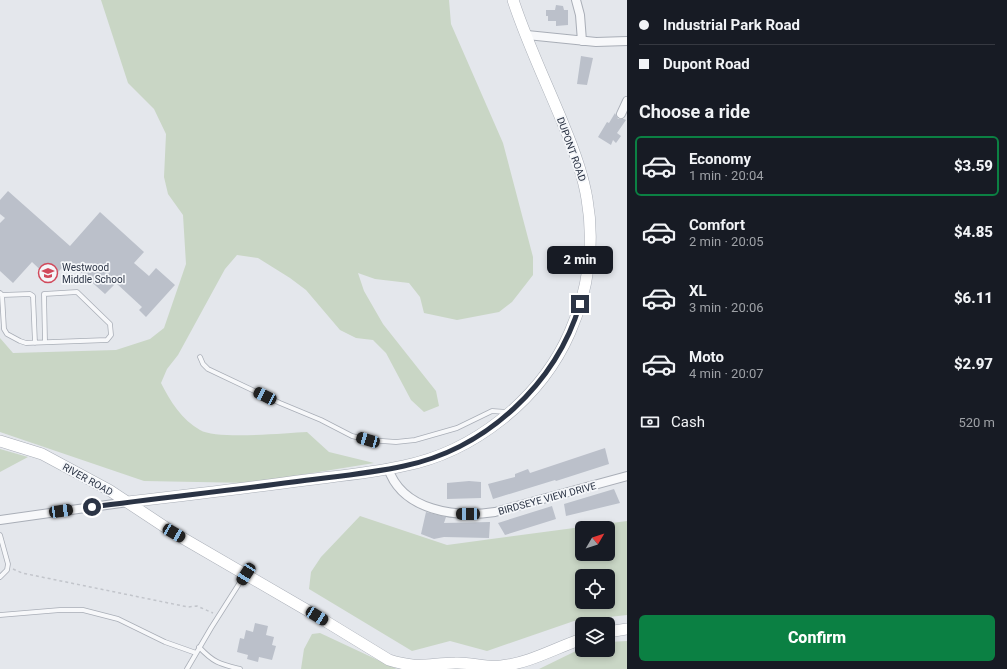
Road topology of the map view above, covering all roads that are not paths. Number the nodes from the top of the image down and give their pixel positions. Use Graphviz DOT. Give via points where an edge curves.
graph roads {
  1 [pos="513,0"];
  2 [pos="576,0"];
  3 [pos="527,35"];
  4 [pos="582,41"];
  5 [pos="627,41"];
  6 [pos="627,100"];
  7 [pos="621,114"];
  8 [pos="1,294"];
  9 [pos="45,342"];
  10 [pos="36,343"];
  11 [pos="200,357"];
  12 [pos="510,412"];
  13 [pos="0,441"];
  14 [pos="388,468"];
  15 [pos="627,476"];
  16 [pos="128,502"];
  17 [pos="0,520"];
  18 [pos="0,535"];
  19 [pos="246,574"];
  20 [pos="0,577"];
  21 [pos="0,615"];
  22 [pos="627,629"];
  23 [pos="615,631"];
  24 [pos="575,641"];
  25 [pos="199,647"];
  26 [pos="196,653"];
  27 [pos="187,669"];
  28 [pos="240,669"];
  1 -- 3 [label="street, DUPONT ROAD"];
  2 -- 4 [label="street"];
  3 -- 4 [label="street"];
  3 -- 12 [label="street, DUPONT ROAD" via="580,168 588,202 590,247 584,293 564,346 539,382"];
  4 -- 5 [label="street"];
  6 -- 7 [label="street"];
  8 -- 10 [label="lane" via="4,329 7,334 26,343"];
  8 -- 10 [label="lane" via="33,296"];
  9 -- 9 [label="lane" via="44,294 77,292 110,324 112,335 107,340"];
  9 -- 10 [label="lane"];
  11 -- 12 [label="lane" via="208,369 352,436 368,440 415,440 457,428 492,411"];
  12 -- 14 [label="street, DUPONT ROAD" via="459,447 404,466"];
  13 -- 16 [label="street, RIVER ROAD" via="42,454"];
  14 -- 15 [label="street, BIRDSEYE VIEW DRIVE" via="395,484 413,499 434,510 454,514 495,512"];
  14 -- 16 [label="street, DUPONT ROAD"];
  16 -- 17 [label="street"];
  16 -- 19 [label="street, RIVER ROAD" via="174,533"];
  18 -- 20 [label="lane" via="7,567"];
  19 -- 24 [label="street, RIVER ROAD" via="389,660 408,667 457,663 499,666 515,664"];
  19 -- 25 [label="lane"];
  21 -- 26 [label="lane" via="70,609 95,612 118,619 165,642"];
  22 -- 23 [label="street"];
  25 -- 26 [label="lane"];
  25 -- 28 [label="lane" via="217,663"];
  26 -- 27 [label="lane"];
}
